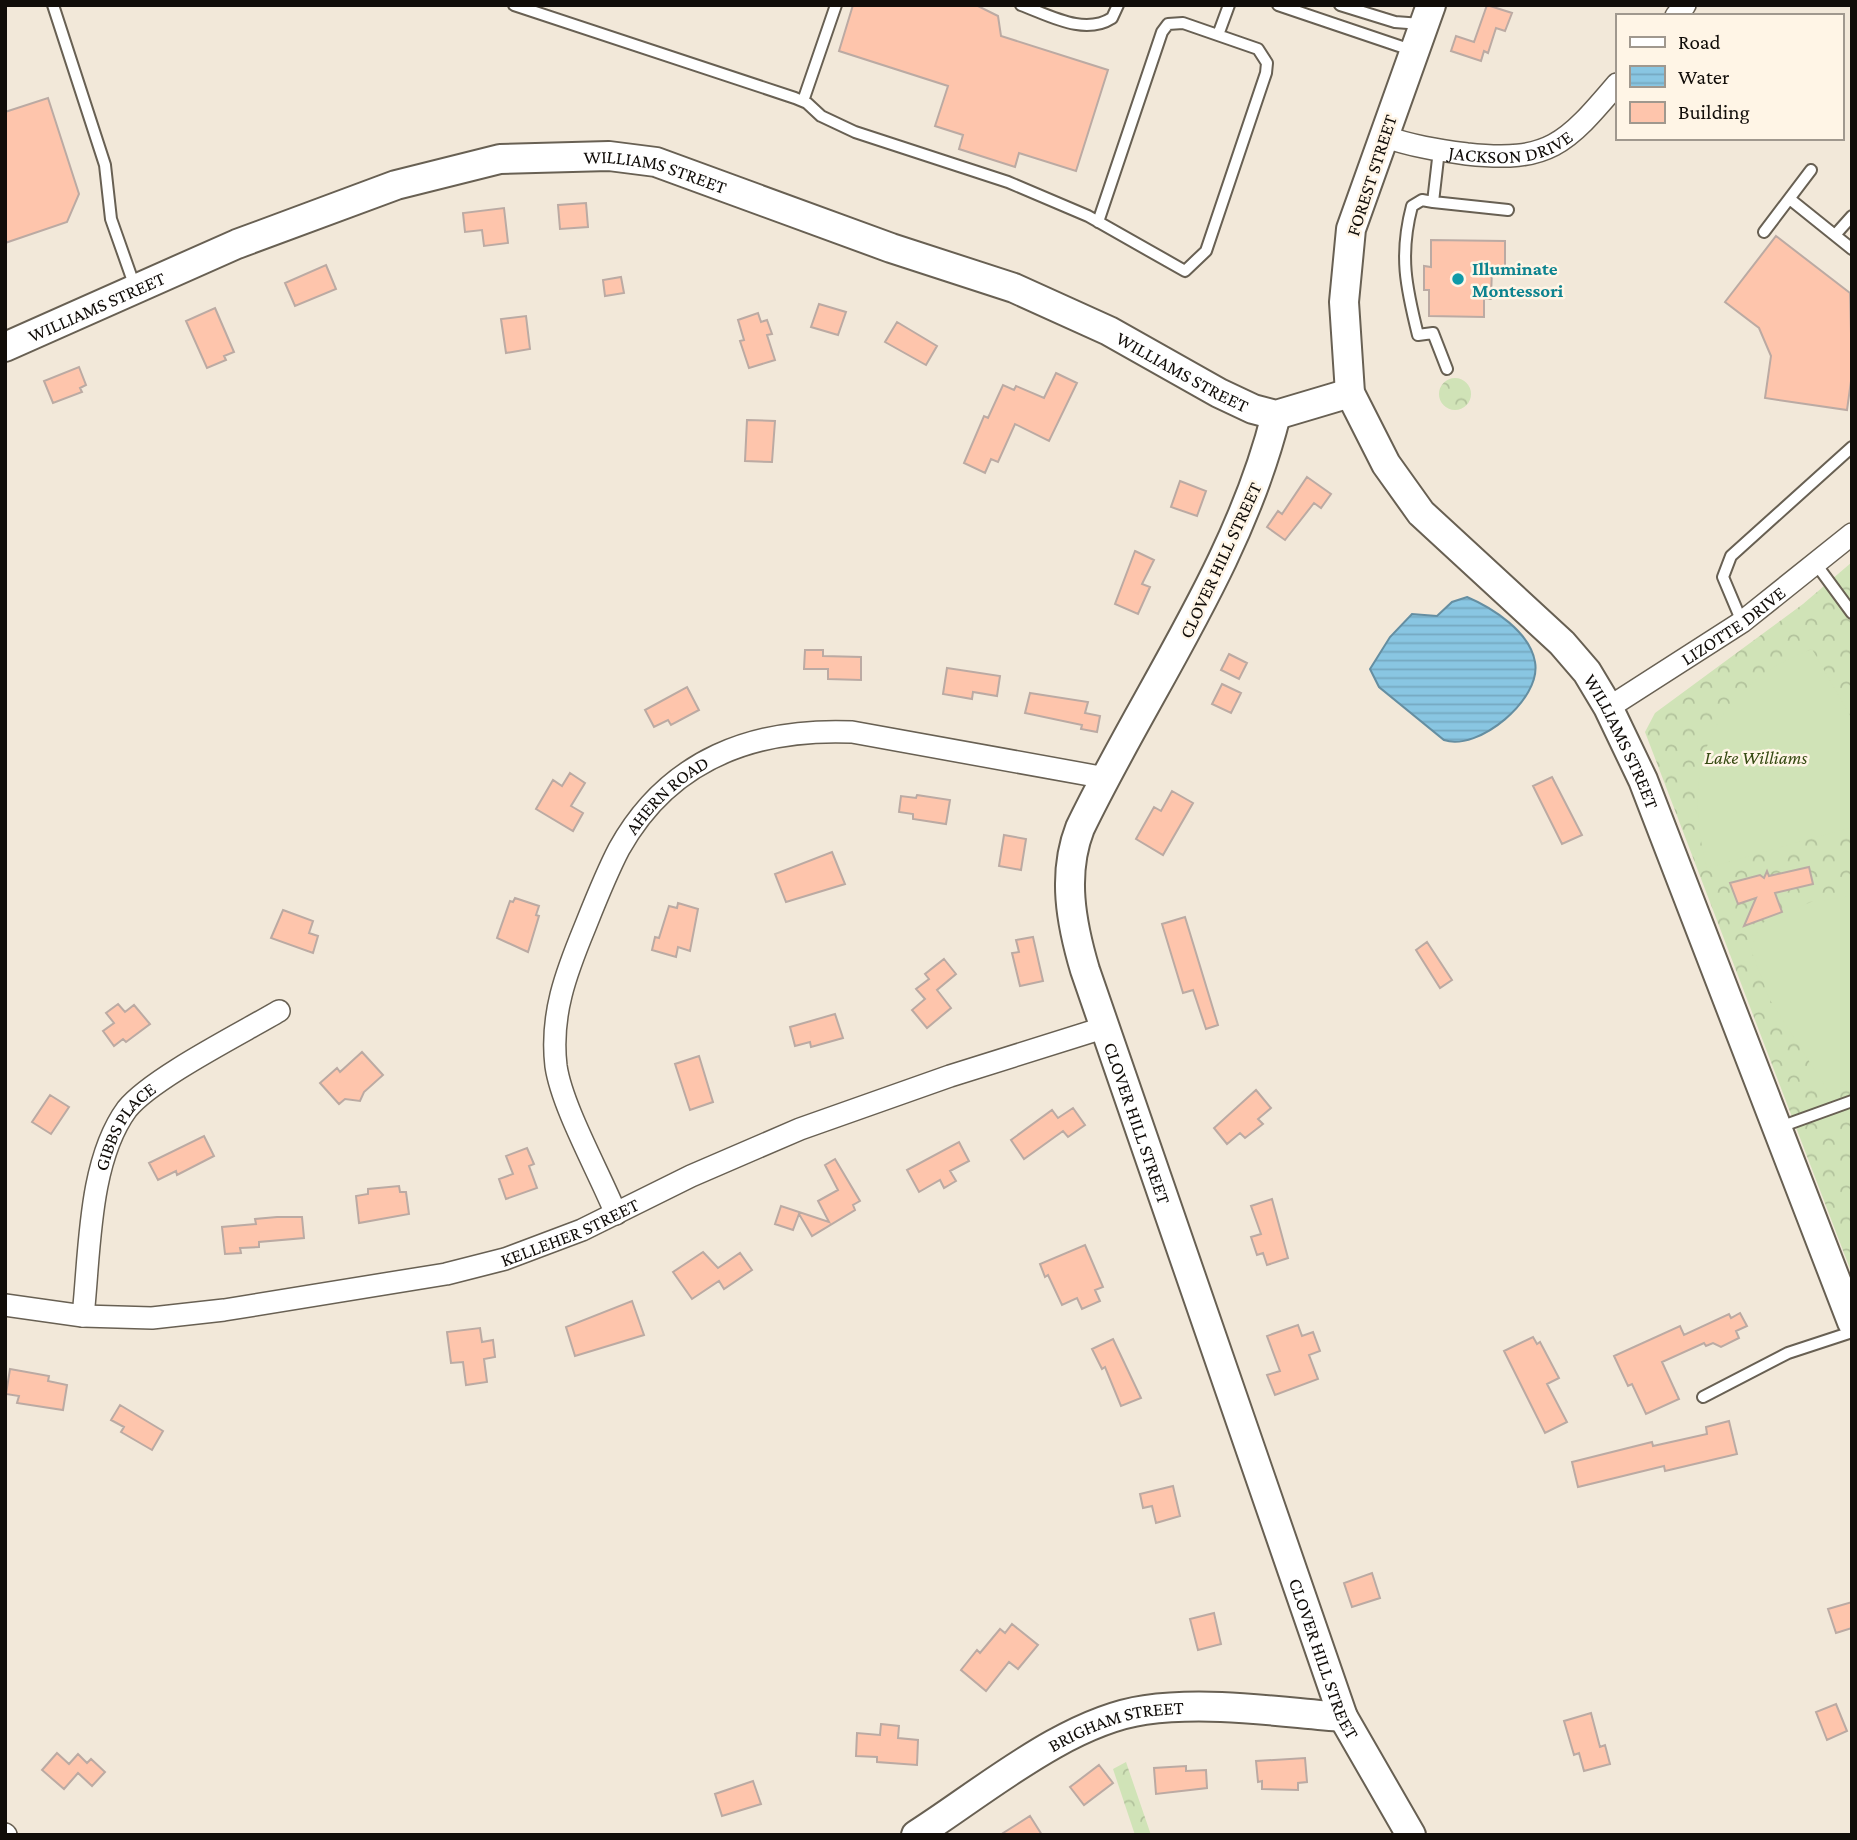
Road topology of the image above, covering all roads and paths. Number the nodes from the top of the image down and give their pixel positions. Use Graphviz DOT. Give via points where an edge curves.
graph roads {
  1 [pos="53,5"];
  2 [pos="514,5"];
  3 [pos="836,5"];
  4 [pos="1021,5"];
  5 [pos="1118,5"];
  6 [pos="1228,5"];
  7 [pos="1278,5"];
  8 [pos="1340,5"];
  9 [pos="1427,15"];
  10 [pos="1218,35"];
  11 [pos="1414,51"];
  12 [pos="1616,85"];
  13 [pos="803,101"];
  14 [pos="1383,136"];
  15 [pos="1439,150"];
  16 [pos="1811,170"];
  17 [pos="1791,200"];
  18 [pos="1433,202"];
  19 [pos="1508,210"];
  20 [pos="1852,216"];
  21 [pos="1098,222"];
  22 [pos="1765,232"];
  23 [pos="1835,236"];
  24 [pos="1852,248"];
  25 [pos="135,287"];
  26 [pos="5,347"];
  27 [pos="1447,369"];
  28 [pos="1350,393"];
  29 [pos="1276,415"];
  30 [pos="1852,447"];
  31 [pos="1852,534"];
  32 [pos="1816,564"];
  33 [pos="1852,613"];
  34 [pos="1742,622"];
  35 [pos="1608,708"];
  36 [pos="1106,778"];
  37 [pos="279,1011"];
  38 [pos="1106,1027"];
  39 [pos="1852,1101"];
  40 [pos="1777,1128"];
  41 [pos="616,1214"];
  42 [pos="5,1305"];
  43 [pos="83,1316"];
  44 [pos="1852,1322"];
  45 [pos="1852,1332"];
  46 [pos="1703,1396"];
  47 [pos="1343,1717"];
  48 [pos="916,1835"];
  49 [pos="1411,1835"];
  1 -- 25 [label="lane" via="105,165 111,219"];
  2 -- 13 [label="lane"];
  3 -- 13 [label="lane"];
  4 -- 5 [label="lane" via="1092,26 1111,18"];
  6 -- 10 [label="lane"];
  7 -- 11 [label="lane"];
  8 -- 9 [label="lane" via="1395,22"];
  9 -- 11 [label="street, FOREST STREET"];
  10 -- 21 [label="lane" via="1174,22 1162,32"];
  10 -- 21 [label="lane" via="1258,49 1267,63 1206,251 1185,271"];
  11 -- 14 [label="street, FOREST STREET"];
  12 -- 15 [label="street, JACKSON DRIVE" via="1582,125 1554,145 1524,157"];
  13 -- 21 [label="lane" via="821,116 855,132 1008,181"];
  14 -- 15 [label="street, JACKSON DRIVE" via="1414,148"];
  14 -- 28 [label="street, FOREST STREET" via="1348,244 1344,314"];
  15 -- 18 [label="lane"];
  16 -- 17 [label="lane"];
  17 -- 22 [label="lane"];
  17 -- 23 [label="lane"];
  18 -- 19 [label="lane"];
  18 -- 27 [label="lane" via="1422,200 1412,206 1404,234 1403,270 1418,335 1433,333"];
  20 -- 23 [label="lane"];
  23 -- 24 [label="lane"];
  25 -- 26 [label="street, WILLIAMS STREET"];
  25 -- 29 [label="street, WILLIAMS STREET" via="396,185 500,159 609,156 667,166 1014,288 1109,331 1219,393"];
  28 -- 29 [label="street"];
  28 -- 35 [label="street, WILLIAMS STREET" via="1401,489 1438,530 1562,643"];
  29 -- 36 [label="street, CLOVER HILL STREET" via="1262,467 1236,527 1176,653"];
  30 -- 34 [label="lane" via="1731,556 1723,577"];
  31 -- 32 [label="street, LIZOTTE DRIVE"];
  32 -- 33 [label="lane"];
  32 -- 34 [label="street, LIZOTTE DRIVE"];
  34 -- 35 [label="street, LIZOTTE DRIVE"];
  35 -- 40 [label="street, WILLIAMS STREET" via="1643,780"];
  36 -- 38 [label="street, CLOVER HILL STREET" via="1074,844 1069,876 1078,947"];
  36 -- 41 [label="street, AHERN ROAD" via="852,732 810,730 732,748 667,789 643,813 619,849 557,1000 556,1067 565,1100"];
  37 -- 43 [label="street, GIBBS PLACE" via="194,1061 128,1109 100,1167"];
  38 -- 41 [label="street, KELLEHER STREET" via="800,1129"];
  38 -- 47 [label="street, CLOVER HILL STREET"];
  39 -- 40 [label="lane"];
  40 -- 44 [label="street, WILLIAMS STREET"];
  41 -- 43 [label="street, KELLEHER STREET" via="505,1259 446,1274 224,1310 152,1318"];
  42 -- 43 [label="street, KELLEHER STREET"];
  45 -- 46 [label="lane" via="1787,1353"];
  47 -- 48 [label="street, BRIGHAM STREET" via="1220,1708 1144,1710 1075,1732"];
  47 -- 49 [label="street, CLOVER HILL STREET"];
}
